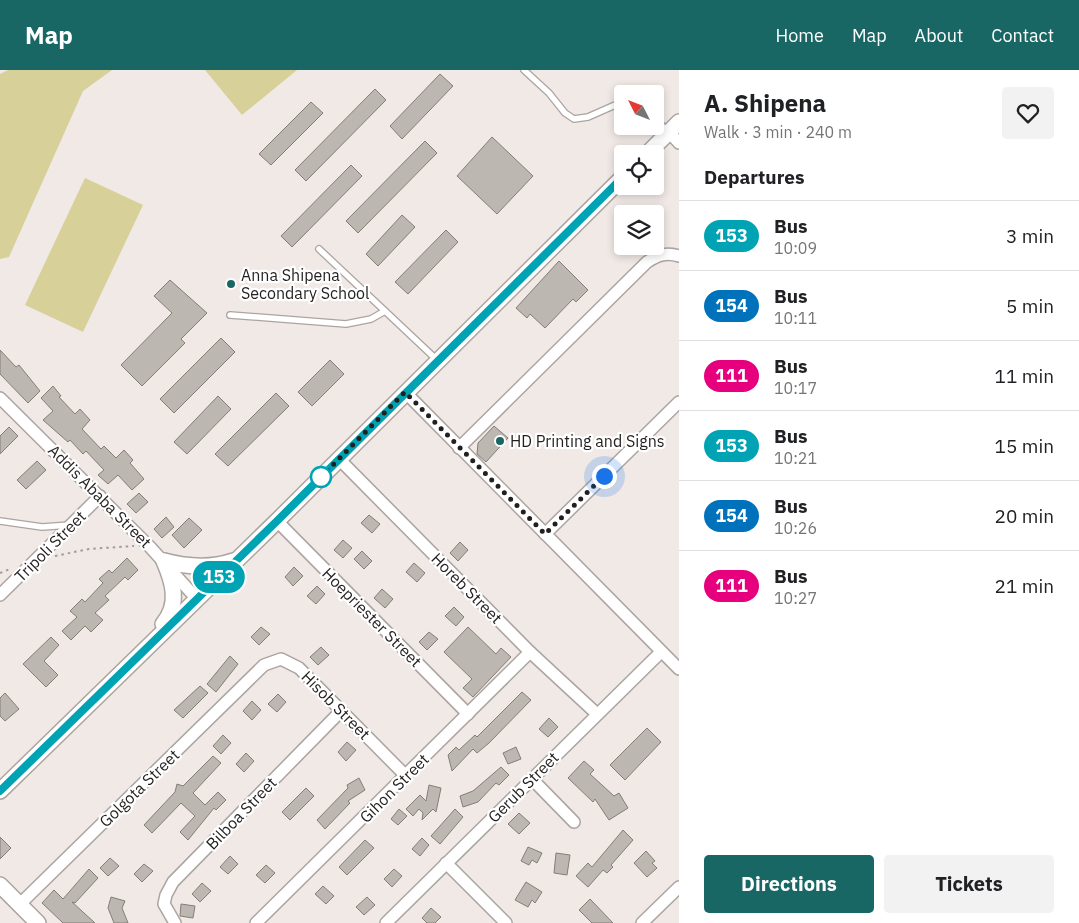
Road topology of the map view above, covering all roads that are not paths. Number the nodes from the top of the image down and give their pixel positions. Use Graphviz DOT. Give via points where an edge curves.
graph roads {
  1 [pos="524,70"];
  2 [pos="614,106"];
  3 [pos="664,124"];
  4 [pos="676,132"];
  5 [pos="659,145"];
  6 [pos="614,186"];
  7 [pos="320,249"];
  8 [pos="679,256"];
  9 [pos="385,311"];
  10 [pos="230,315"];
  11 [pos="437,360"];
  12 [pos="405,392"];
  13 [pos="0,398"];
  14 [pos="679,402"];
  15 [pos="459,448"];
  16 [pos="339,458"];
  17 [pos="100,496"];
  18 [pos="0,521"];
  19 [pos="277,521"];
  20 [pos="70,525"];
  21 [pos="545,534"];
  22 [pos="236,560"];
  23 [pos="164,561"];
  24 [pos="0,596"];
  25 [pos="196,598"];
  26 [pos="530,652"];
  27 [pos="661,652"];
  28 [pos="679,669"];
  29 [pos="258,672"];
  30 [pos="116,678"];
  31 [pos="341,711"];
  32 [pos="468,714"];
  33 [pos="597,714"];
  34 [pos="406,776"];
  35 [pos="532,779"];
  36 [pos="0,791"];
  37 [pos="574,822"];
  38 [pos="446,863"];
  39 [pos="0,885"];
  40 [pos="679,887"];
  41 [pos="20,905"];
  42 [pos="38,923"];
  43 [pos="175,923"];
  44 [pos="256,923"];
  45 [pos="386,923"];
  46 [pos="506,923"];
  47 [pos="642,923"];
  1 -- 2 [label="lane" via="549,93 564,113 574,119 588,117"];
  3 -- 4 [label="lane"];
  4 -- 5 [label="street"];
  6 -- 11 [label="street"];
  7 -- 9 [label="lane"];
  8 -- 15 [label="street" via="658,255 648,262"];
  9 -- 10 [label="lane" via="371,319 346,324"];
  9 -- 11 [label="lane"];
  11 -- 12 [label="street"];
  12 -- 15 [label="street"];
  12 -- 16 [label="street"];
  13 -- 17 [label="street, Addis Ababa Street"];
  14 -- 21 [label="street"];
  15 -- 21 [label="street"];
  16 -- 19 [label="street"];
  16 -- 26 [label="street, Horeb Street"];
  17 -- 20 [label="street, Tripoli Street"];
  17 -- 23 [label="street, Addis Ababa Street"];
  18 -- 20 [label="lane" via="42,527"];
  19 -- 22 [label="street"];
  19 -- 32 [label="street, Hoepriester Street"];
  20 -- 24 [label="street, Tripoli Street"];
  21 -- 27 [label="street"];
  22 -- 23 [label="street" via="206,566"];
  22 -- 25 [label="street"];
  23 -- 25 [label="street, Addis Ababa Street"];
  23 -- 30 [label="street" via="174,591 171,611"];
  25 -- 30 [label="street"];
  26 -- 32 [label="street, Gihon Street"];
  26 -- 33 [label="street, Horeb Street"];
  27 -- 28 [label="street"];
  27 -- 33 [label="street, Gerub Street"];
  29 -- 31 [label="street, Hisob Street" via="273,661 290,662"];
  29 -- 41 [label="street, Golgota Street"];
  30 -- 36 [label="street"];
  31 -- 34 [label="street, Hisob Street"];
  31 -- 43 [label="street, Bilboa Street" via="173,882 164,904"];
  32 -- 34 [label="street, Gihon Street"];
  33 -- 35 [label="street, Gerub Street"];
  34 -- 44 [label="street, Gihon Street"];
  35 -- 37 [label="street"];
  35 -- 38 [label="street, Gerub Street"];
  38 -- 45 [label="street, Gerub Street"];
  38 -- 46 [label="street"];
  39 -- 41 [label="street"];
  40 -- 47 [label="street"];
  41 -- 42 [label="street"];
}
